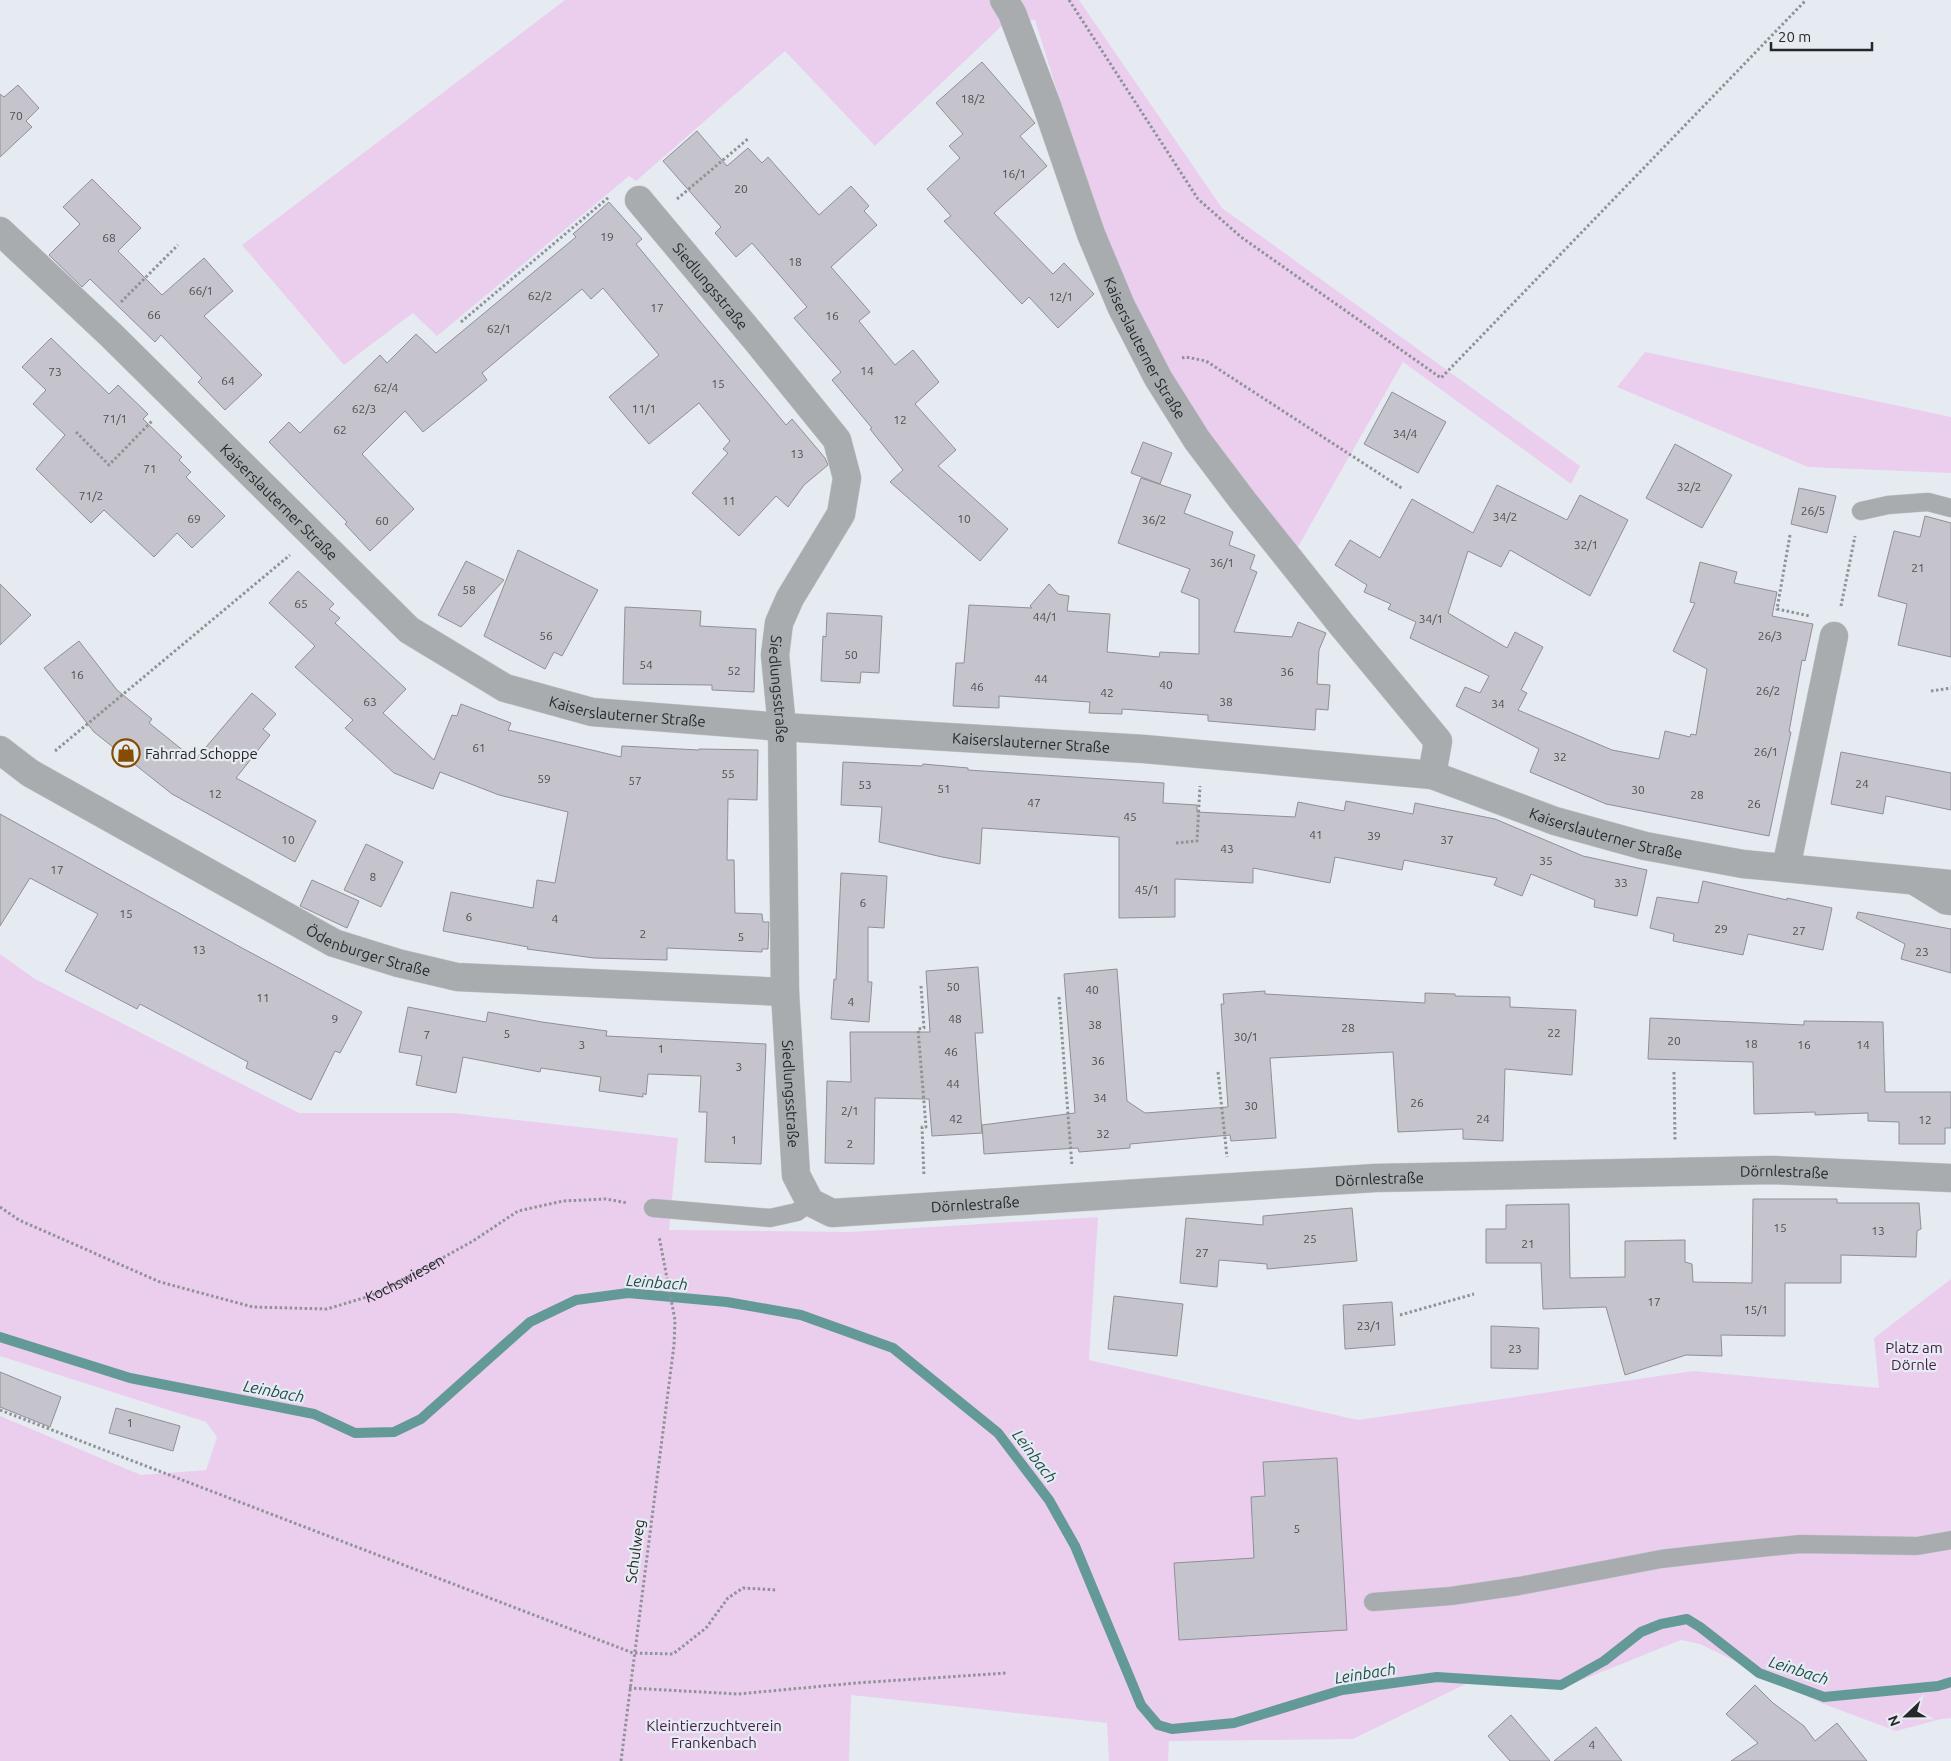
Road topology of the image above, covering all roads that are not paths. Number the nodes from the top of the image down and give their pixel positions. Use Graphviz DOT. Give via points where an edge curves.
graph roads {
  1 [pos="1004,0"];
  2 [pos="646,209"];
  3 [pos="0,231"];
  4 [pos="1951,508"];
  5 [pos="1860,511"];
  6 [pos="1836,629"];
  7 [pos="782,727"];
  8 [pos="0,750"];
  9 [pos="1432,775"];
  10 [pos="1786,868"];
  11 [pos="1906,881"];
  12 [pos="1951,884"];
  13 [pos="1951,906"];
  14 [pos="785,992"];
  15 [pos="1951,1178"];
  16 [pos="810,1202"];
  17 [pos="653,1208"];
  18 [pos="1951,1540"];
  19 [pos="1373,1602"];
  1 -- 9 [label="street, Kaiserslauterner Straße" via="1012,13 1091,234 1121,306 1152,366 1197,440 1243,501 1438,741"];
  2 -- 7 [label="street, Siedlungsstraße" via="837,440 847,478 841,514 790,598 779,623 775,655"];
  3 -- 7 [label="street, Kaiserslauterner Straße" via="175,398 409,630 505,688 592,712"];
  4 -- 5 [label="lane" via="1928,502"];
  6 -- 10 [label="street"];
  7 -- 9 [label="street, Kaiserslauterner Straße" via="1144,748"];
  7 -- 14 [label="street, Siedlungsstraße"];
  8 -- 14 [label="street, Ödenburger Straße" via="30,773 334,943 398,963 457,976"];
  9 -- 10 [label="street, Kaiserslauterner Straße" via="1555,821 1645,846 1743,864"];
  10 -- 11 [label="street, Kaiserslauterner Straße"];
  11 -- 12 [label="street, Kaiserslauterner Straße"];
  11 -- 13 [label="lane" via="1944,905"];
  14 -- 16 [label="street, Siedlungsstraße" via="796,1175"];
  15 -- 16 [label="street, Dörnlestraße" via="1772,1170 1375,1178 832,1213"];
  16 -- 17 [label="lane" via="797,1212 770,1218"];
  18 -- 19 [label="lane" via="1917,1546 1800,1544 1721,1552 1661,1559 1519,1586"];
}
